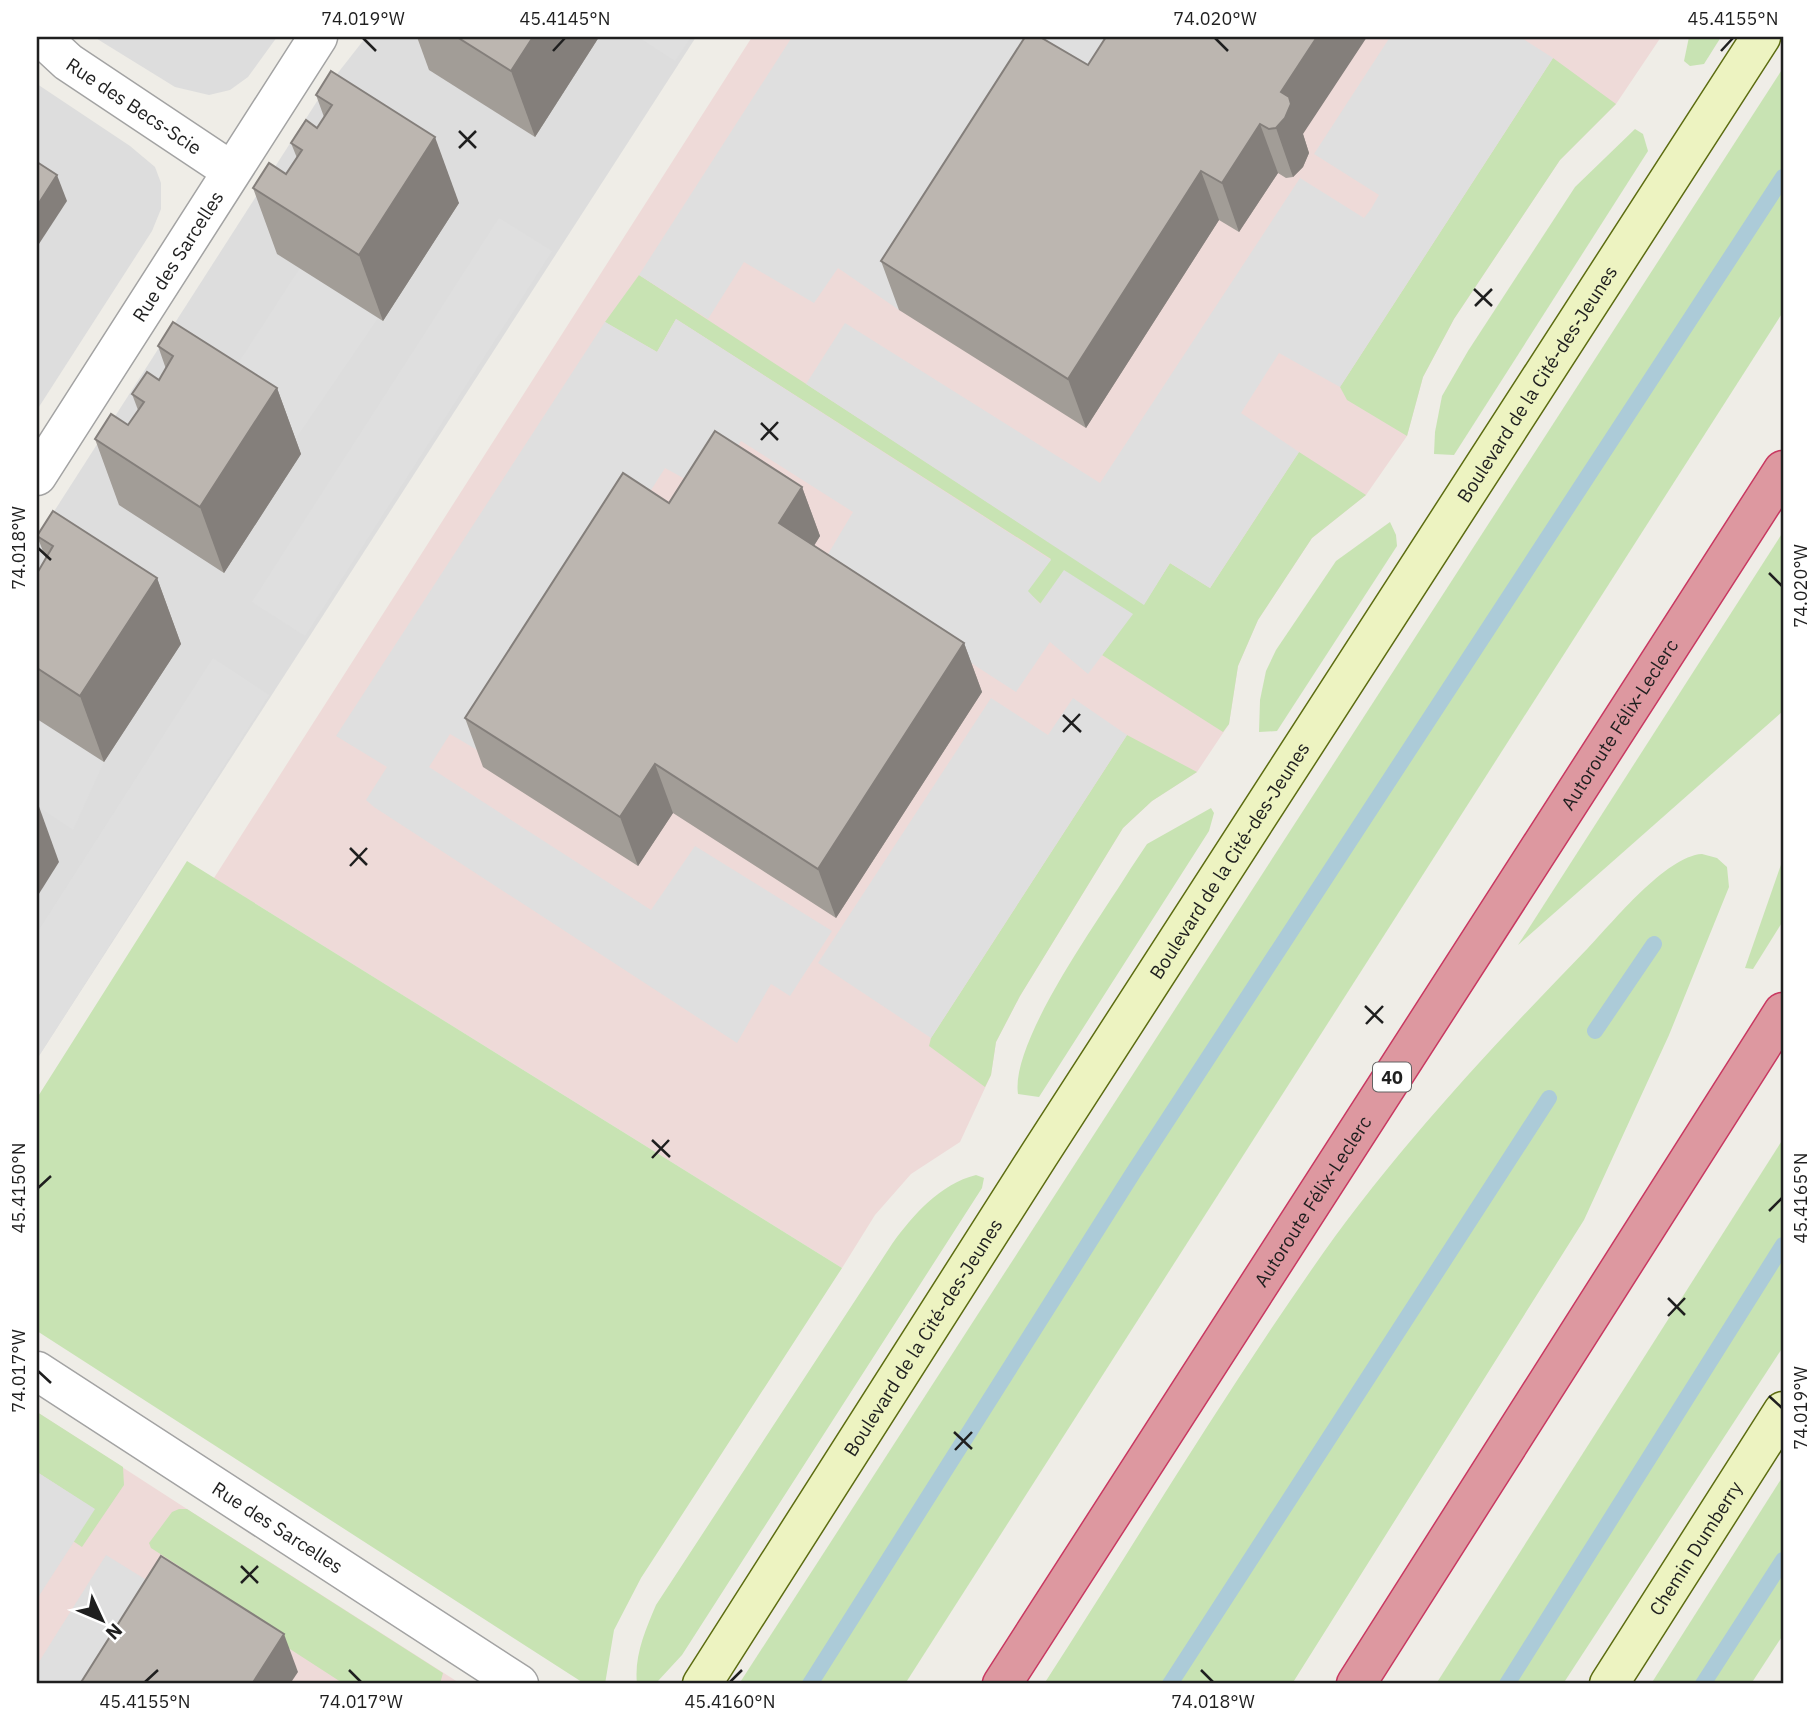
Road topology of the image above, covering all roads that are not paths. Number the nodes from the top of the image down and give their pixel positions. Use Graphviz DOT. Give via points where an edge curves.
graph roads {
  1 [pos="41,37"];
  2 [pos="318,37"];
  3 [pos="1761,37"];
  4 [pos="230,170"];
  5 [pos="1783,470"];
  6 [pos="37,476"];
  7 [pos="1783,1012"];
  8 [pos="37,1371"];
  9 [pos="1783,1411"];
  10 [pos="519,1684"];
  11 [pos="702,1684"];
  12 [pos="1002,1684"];
  13 [pos="1356,1684"];
  14 [pos="1609,1684"];
  1 -- 4 [label="street, Rue des Becs-Scie" via="68,62"];
  2 -- 4 [label="street, Rue des Sarcelles"];
  3 -- 11 [label="street, Boulevard de la Cité-des-Jeunes"];
  4 -- 6 [label="street, Rue des Sarcelles"];
  5 -- 12 [label="highway, Autoroute Félix-Leclerc / 40"];
  7 -- 13 [label="highway"];
  8 -- 10 [label="street, Rue des Sarcelles"];
  9 -- 14 [label="street, Chemin Dumberry"];
}
